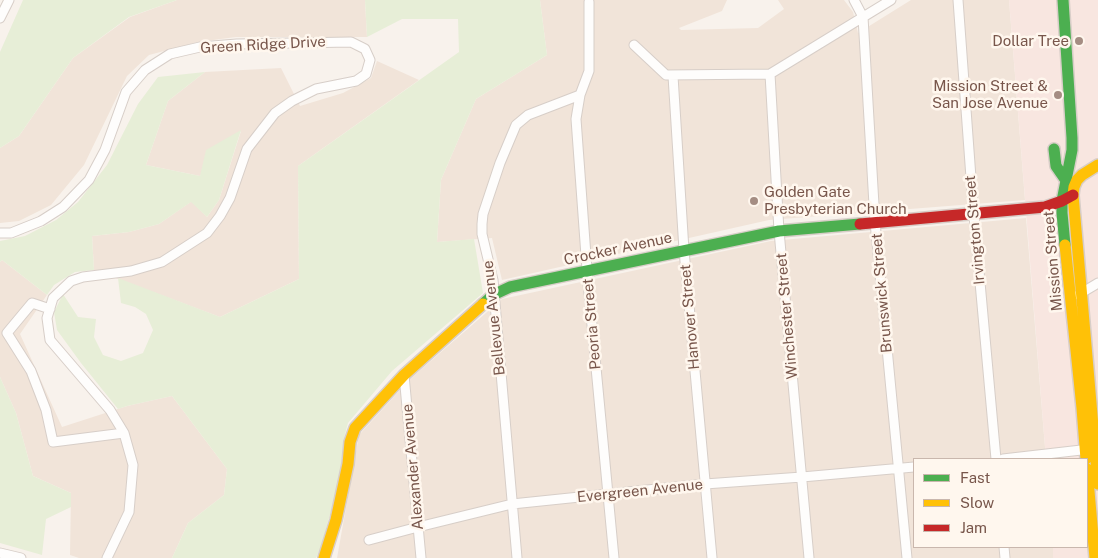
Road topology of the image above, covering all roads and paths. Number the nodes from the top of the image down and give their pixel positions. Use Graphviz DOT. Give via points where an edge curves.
graph roads {
  1 [pos="9,0"];
  2 [pos="854,0"];
  3 [pos="892,0"];
  4 [pos="958,0"];
  5 [pos="1063,0"];
  6 [pos="589,2"];
  7 [pos="863,17"];
  8 [pos="0,18"];
  9 [pos="634,45"];
  10 [pos="770,74"];
  11 [pos="673,76"];
  12 [pos="580,95"];
  13 [pos="1072,138"];
  14 [pos="1054,149"];
  15 [pos="1098,165"];
  16 [pos="1082,175"];
  17 [pos="1065,179"];
  18 [pos="1073,194"];
  19 [pos="1062,201"];
  20 [pos="973,213"];
  21 [pos="875,222"];
  22 [pos="779,231"];
  23 [pos="0,233"];
  24 [pos="684,250"];
  25 [pos="587,271"];
  26 [pos="1098,283"];
  27 [pos="493,295"];
  28 [pos="1077,296"];
  29 [pos="50,309"];
  30 [pos="404,375"];
  31 [pos="1090,404"];
  32 [pos="124,433"];
  33 [pos="1089,452"];
  34 [pos="996,458"];
  35 [pos="1015,458"];
  36 [pos="913,467"];
  37 [pos="899,468"];
  38 [pos="1088,474"];
  39 [pos="802,477"];
  40 [pos="705,484"];
  41 [pos="1098,484"];
  42 [pos="608,494"];
  43 [pos="512,504"];
  44 [pos="1094,505"];
  45 [pos="418,527"];
  46 [pos="369,540"];
  47 [pos="0,553"];
  48 [pos="326,556"];
  49 [pos="21,558"];
  50 [pos="107,558"];
  51 [pos="421,558"];
  52 [pos="517,558"];
  53 [pos="614,558"];
  54 [pos="712,558"];
  55 [pos="809,558"];
  56 [pos="907,558"];
  57 [pos="1095,558"];
  1 -- 8 [label="street"];
  2 -- 7 [label="street, Brunswick Street"];
  3 -- 7 [label="street"];
  4 -- 20 [label="street, Irvington Street"];
  5 -- 13 [label="street, Mission Street"];
  6 -- 12 [label="street, Peoria Street" via="589,71"];
  7 -- 10 [label="street"];
  7 -- 21 [label="street, Brunswick Street"];
  9 -- 11 [label="street" via="666,75"];
  10 -- 11 [label="street"];
  10 -- 22 [label="street, Winchester Street"];
  11 -- 24 [label="street, Hanover Street"];
  12 -- 25 [label="street, Peoria Street" via="576,118"];
  12 -- 27 [label="street, Bellevue Avenue" via="528,115 516,126 506,148 482,224"];
  13 -- 16 [label="street" via="1076,168"];
  13 -- 17 [label="street, Mission Street"];
  14 -- 17 [label="street" via="1056,166"];
  15 -- 16 [label="street"];
  16 -- 18 [label="street"];
  17 -- 19 [label="street, Mission Street"];
  18 -- 19 [label="street, Crocker Avenue"];
  18 -- 28 [label="street, Mission Street"];
  19 -- 20 [label="street, Crocker Avenue" via="1045,207"];
  19 -- 28 [label="street, Mission Street"];
  20 -- 21 [label="street, Crocker Avenue"];
  20 -- 34 [label="street, Irvington Street"];
  21 -- 22 [label="street, Crocker Avenue"];
  21 -- 37 [label="street, Brunswick Street"];
  22 -- 24 [label="street, Crocker Avenue"];
  22 -- 39 [label="street, Winchester Street"];
  23 -- 29 [label="street, Green Ridge Drive" via="11,233 41,221 63,207 89,180 105,150 126,92 145,70 170,54 237,44 351,42 365,49 370,60 366,74 356,81 316,89 275,113 247,149 230,198 206,233 162,262 71,281 53,298"];
  24 -- 25 [label="street, Crocker Avenue"];
  24 -- 40 [label="street, Hanover Street"];
  25 -- 27 [label="street, Crocker Avenue" via="510,288"];
  25 -- 42 [label="street, Peoria Street"];
  26 -- 28 [label="street"];
  27 -- 30 [label="street, Crocker Avenue"];
  27 -- 43 [label="street, Bellevue Avenue"];
  28 -- 31 [label="street, Mission Street"];
  29 -- 32 [label="street" via="47,318 50,340 110,410"];
  29 -- 32 [label="street" via="32,303 7,333 31,371 46,410 53,442"];
  30 -- 45 [label="street, Alexander Avenue"];
  30 -- 48 [label="street, Crocker Avenue" via="358,424 352,435 344,486"];
  31 -- 33 [label="street, Mission Street"];
  32 -- 50 [label="street" via="133,465 132,491 129,512"];
  33 -- 35 [label="street"];
  33 -- 41 [label="street, Mission Street"];
  36 -- 37 [label="street, Evergreen Avenue"];
  37 -- 39 [label="street, Evergreen Avenue"];
  37 -- 56 [label="street, Brunswick Street"];
  38 -- 44 [label="street"];
  39 -- 40 [label="street, Evergreen Avenue"];
  39 -- 55 [label="street, Winchester Street"];
  40 -- 42 [label="street, Evergreen Avenue"];
  40 -- 54 [label="street, Hanover Street"];
  42 -- 43 [label="street, Evergreen Avenue"];
  42 -- 53 [label="street, Peoria Street"];
  43 -- 45 [label="street, Evergreen Avenue"];
  43 -- 52 [label="street, Bellevue Avenue"];
  44 -- 57 [label="street"];
  45 -- 46 [label="street, Evergreen Avenue"];
  45 -- 51 [label="street, Alexander Avenue"];
  47 -- 49 [label="street"];
}
